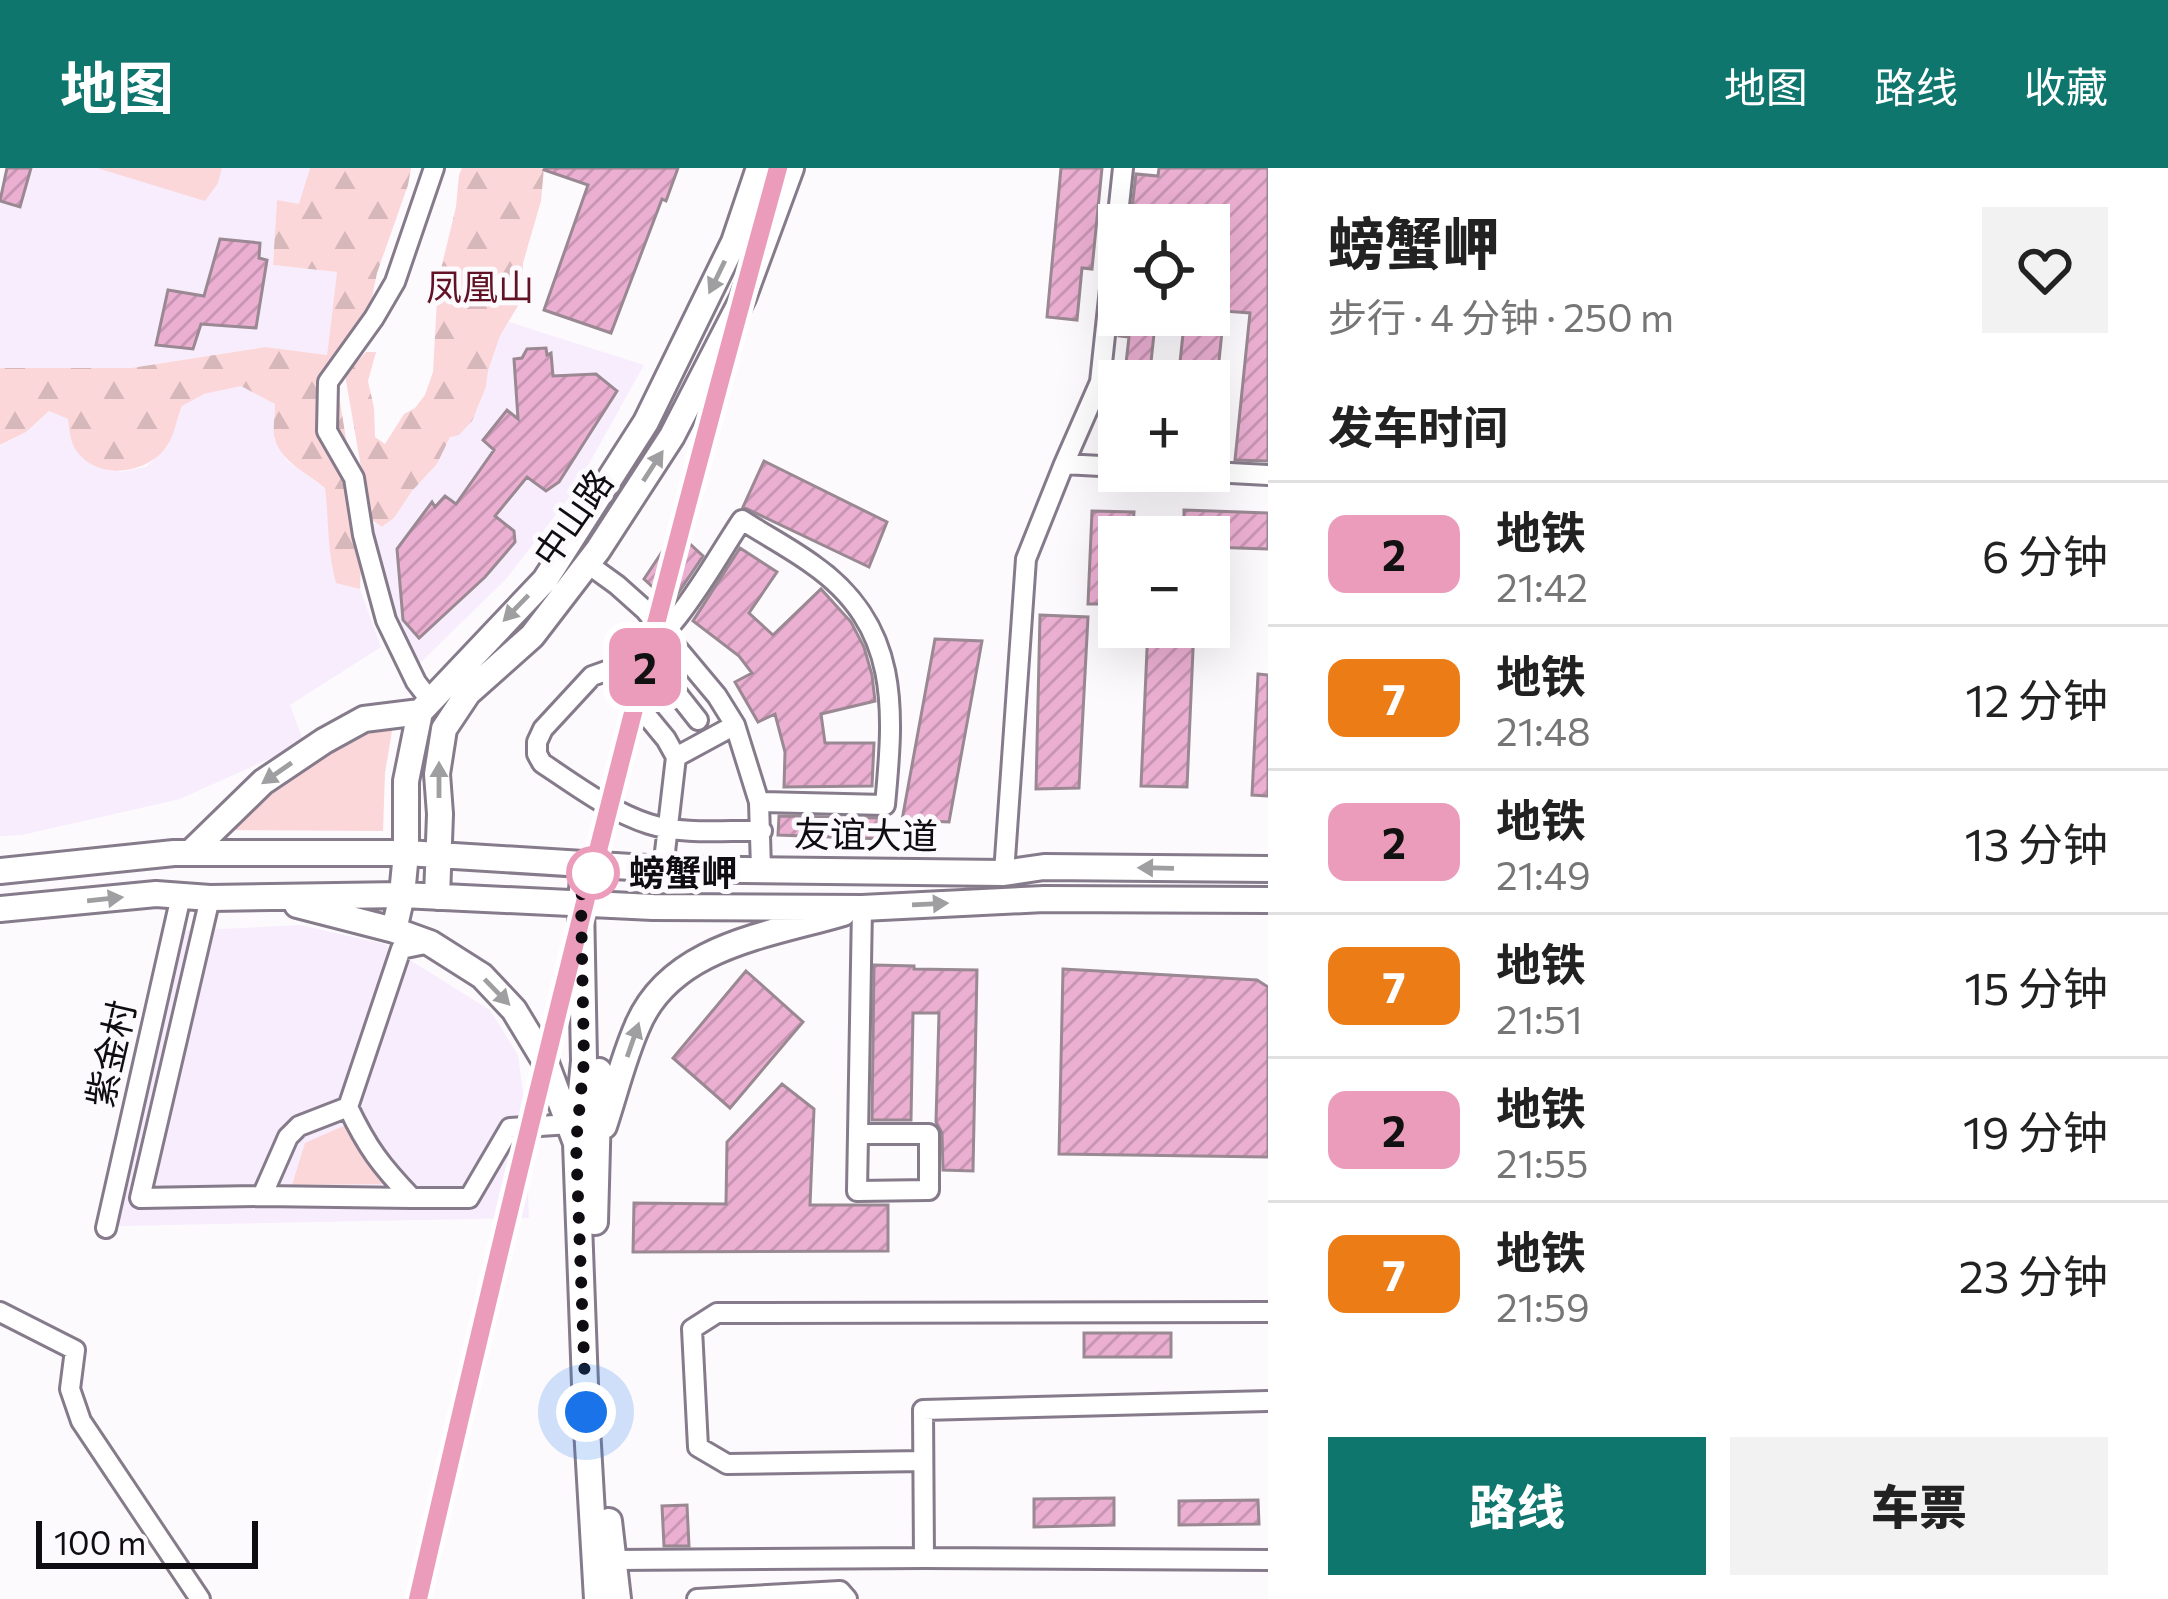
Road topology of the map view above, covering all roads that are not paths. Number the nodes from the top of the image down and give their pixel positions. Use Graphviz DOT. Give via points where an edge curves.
graph roads {
  1 [pos="434,168"];
  2 [pos="759,168"];
  3 [pos="791,168"];
  4 [pos="1123,168"];
  5 [pos="1064,464"];
  6 [pos="1098,466"];
  7 [pos="1230,473"];
  8 [pos="1268,475"];
  9 [pos="588,564"];
  10 [pos="665,634"];
  11 [pos="645,653"];
  12 [pos="609,670"];
  13 [pos="425,706"];
  14 [pos="724,706"];
  15 [pos="698,720"];
  16 [pos="735,725"];
  17 [pos="666,739"];
  18 [pos="676,758"];
  19 [pos="760,802"];
  20 [pos="666,828"];
  21 [pos="762,831"];
  22 [pos="182,853"];
  23 [pos="406,853"];
  24 [pos="440,855"];
  25 [pos="584,865"];
  26 [pos="662,869"];
  27 [pos="761,869"];
  28 [pos="1268,869"];
  29 [pos="0,872"];
  30 [pos="1004,873"];
  31 [pos="402,895"];
  32 [pos="181,896"];
  33 [pos="266,897"];
  34 [pos="437,897"];
  35 [pos="210,898"];
  36 [pos="1268,901"];
  37 [pos="581,903"];
  38 [pos="862,908"];
  39 [pos="0,909"];
  40 [pos="394,930"];
  41 [pos="430,943"];
  42 [pos="348,1107"];
  43 [pos="858,1134"];
  44 [pos="580,1139"];
  45 [pos="262,1196"];
  46 [pos="412,1198"];
  47 [pos="106,1228"];
  48 [pos="0,1312"];
  49 [pos="1268,1312"];
  50 [pos="1268,1401"];
  51 [pos="923,1461"];
  52 [pos="924,1558"];
  53 [pos="612,1560"];
  54 [pos="1268,1560"];
  55 [pos="200,1599"];
  56 [pos="597,1599"];
  57 [pos="618,1599"];
  58 [pos="698,1599"];
  59 [pos="847,1599"];
  1 -- 13 [label="street" via="395,282 328,382 327,431 354,478 386,620"];
  2 -- 13 [label="main road, 中山路, one-way" via="734,242 646,422 545,580"];
  9 -- 3 [label="main road, 中山路, one-way" via="672,436 743,298"];
  4 -- 5 [label="street" via="1100,382"];
  5 -- 6 [label="street"];
  5 -- 30 [label="street" via="1026,559"];
  7 -- 8 [label="street"];
  9 -- 10 [label="street"];
  24 -- 9 [label="main road, 中山路, one-way" via="436,774 444,729"];
  10 -- 11 [label="street"];
  10 -- 14 [label="street"];
  10 -- 19 [label="street" via="742,520 814,565 856,606 882,653 890,689 885,805"];
  11 -- 12 [label="street"];
  11 -- 15 [label="street"];
  12 -- 17 [label="street"];
  12 -- 20 [label="street" via="592,676 551,719 537,754 616,809"];
  13 -- 22 [label="main road, one-way" via="364,719 324,740"];
  13 -- 23 [label="main road" via="406,782"];
  14 -- 15 [label="street"];
  14 -- 16 [label="street"];
  15 -- 17 [label="street"];
  16 -- 18 [label="street"];
  16 -- 19 [label="street"];
  17 -- 18 [label="street"];
  18 -- 20 [label="street"];
  19 -- 21 [label="street"];
  20 -- 21 [label="street"];
  20 -- 26 [label="street"];
  21 -- 27 [label="street"];
  22 -- 23 [label="main road, 友谊大道"];
  22 -- 29 [label="main road"];
  23 -- 24 [label="main road, 友谊大道"];
  23 -- 31 [label="main road"];
  24 -- 25 [label="main road, 友谊大道"];
  24 -- 34 [label="main road, 中山路"];
  25 -- 26 [label="main road, 友谊大道"];
  25 -- 37 [label="main road"];
  26 -- 27 [label="main road, 友谊大道"];
  27 -- 30 [label="main road, 友谊大道"];
  28 -- 30 [label="main road, 友谊大道, one-way"];
  31 -- 33 [label="main road, 友谊大道"];
  31 -- 34 [label="main road, 友谊大道"];
  31 -- 40 [label="main road"];
  32 -- 35 [label="main road"];
  39 -- 32 [label="main road, one-way"];
  32 -- 47 [label="street, 紫金村"];
  33 -- 35 [label="main road, 友谊大道"];
  33 -- 40 [label="main road"];
  34 -- 37 [label="main road, 友谊大道"];
  35 -- 45 [label="street" via="140,1198"];
  38 -- 36 [label="main road, 友谊大道, one-way"];
  37 -- 38 [label="main road, 友谊大道"];
  37 -- 44 [label="main road" via="584,1024 599,1056"];
  38 -- 43 [label="street"];
  44 -- 38 [label="main road, one-way" via="638,1023 692,963 731,944"];
  40 -- 41 [label="main road"];
  41 -- 42 [label="street" via="401,950"];
  41 -- 44 [label="main road, one-way" via="482,976 514,1010"];
  42 -- 45 [label="street" via="288,1137"];
  42 -- 46 [label="street" via="379,1164"];
  43 -- 43 [label="street" via="857,1191 929,1190 929,1134"];
  44 -- 46 [label="street" via="510,1128 469,1198"];
  44 -- 53 [label="main road"];
  44 -- 56 [label="main road"];
  45 -- 46 [label="street"];
  48 -- 55 [label="street" via="75,1350 70,1389 81,1421"];
  49 -- 51 [label="street" via="717,1313 692,1329 698,1447 712,1456 728,1464"];
  50 -- 51 [label="street" via="923,1409"];
  51 -- 52 [label="street"];
  52 -- 53 [label="street"];
  52 -- 54 [label="street"];
  53 -- 57 [label="main road"];
  58 -- 59 [label="street" via="840,1591"];
}
